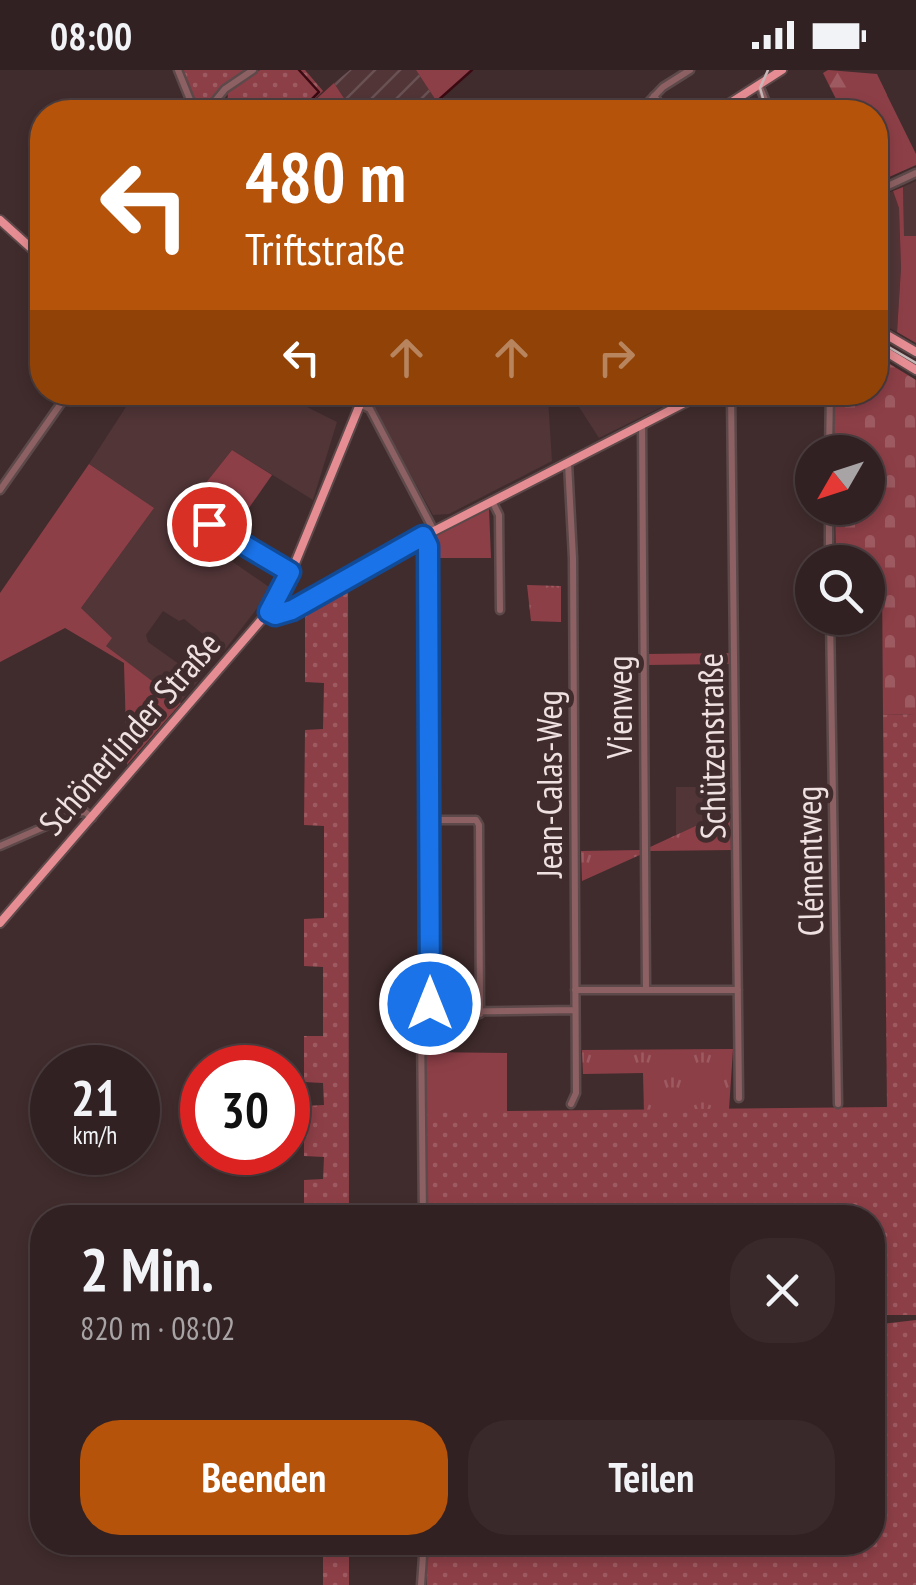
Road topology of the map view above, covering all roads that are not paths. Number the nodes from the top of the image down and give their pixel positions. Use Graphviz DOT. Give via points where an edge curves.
graph roads {
  1 [pos="178,70"];
  2 [pos="253,70"];
  3 [pos="690,70"];
  4 [pos="782,70"];
  5 [pos="768,74"];
  6 [pos="758,85"];
  7 [pos="654,96"];
  8 [pos="190,100"];
  9 [pos="216,100"];
  10 [pos="650,100"];
  11 [pos="657,100"];
  12 [pos="735,100"];
  13 [pos="765,100"];
  14 [pos="916,173"];
  15 [pos="888,186"];
  16 [pos="0,220"];
  17 [pos="30,247"];
  18 [pos="888,336"];
  19 [pos="916,352"];
  20 [pos="888,354"];
  21 [pos="916,370"];
  22 [pos="60,405"];
  23 [pos="360,405"];
  24 [pos="362,405"];
  25 [pos="681,405"];
  26 [pos="731,405"];
  27 [pos="830,405"];
  28 [pos="642,425"];
  29 [pos="829,435"];
  30 [pos="568,463"];
  31 [pos="0,490"];
  32 [pos="492,501"];
  33 [pos="209,524"];
  34 [pos="434,530"];
  35 [pos="423,536"];
  36 [pos="290,572"];
  37 [pos="500,610"];
  38 [pos="269,612"];
  39 [pos="830,635"];
  40 [pos="92,818"];
  41 [pos="430,820"];
  42 [pos="0,846"];
  43 [pos="0,924"];
  44 [pos="575,990"];
  45 [pos="646,990"];
  46 [pos="738,990"];
  47 [pos="575,1010"];
  48 [pos="428,1012"];
  49 [pos="480,1014"];
  50 [pos="739,1098"];
  51 [pos="571,1104"];
  52 [pos="838,1104"];
  53 [pos="422,1205"];
  54 [pos="423,1555"];
  55 [pos="421,1585"];
  1 -- 8 [label="street"];
  2 -- 9 [label="street"];
  3 -- 7 [label="street"];
  4 -- 5 [label="main road"];
  5 -- 6 [label="main road"];
  6 -- 12 [label="main road"];
  6 -- 13 [label="street"];
  7 -- 10 [label="street"];
  7 -- 11 [label="street"];
  14 -- 15 [label="street"];
  16 -- 17 [label="main road"];
  18 -- 19 [label="main road"];
  20 -- 21 [label="main road"];
  22 -- 31 [label="street"];
  23 -- 36 [label="main road, Schönerlinder Straße"];
  24 -- 34 [label="street"];
  25 -- 28 [label="main road"];
  26 -- 46 [label="street, Schützenstraße"];
  27 -- 29 [label="street"];
  28 -- 30 [label="main road"];
  28 -- 45 [label="street, Vienweg"];
  30 -- 32 [label="main road"];
  30 -- 44 [label="street, Jean-Calas-Weg"];
  32 -- 34 [label="main road"];
  32 -- 37 [label="street" via="499,515"];
  33 -- 36 [label="street"];
  34 -- 35 [label="main road"];
  35 -- 38 [label="main road" via="286,614"];
  35 -- 41 [label="street" via="429,554"];
  36 -- 38 [label="main road, Schönerlinder Straße"];
  38 -- 40 [label="main road, Schönerlinder Straße"];
  39 -- 52 [label="street, Clémentweg"];
  40 -- 42 [label="street" via="76,813"];
  40 -- 43 [label="main road, Schönerlinder Straße"];
  41 -- 48 [label="street"];
  41 -- 49 [label="street" via="479,825"];
  44 -- 45 [label="street"];
  44 -- 47 [label="street, Jean-Calas-Weg"];
  45 -- 46 [label="street"];
  46 -- 50 [label="street, Schützenstraße"];
  47 -- 49 [label="street"];
  47 -- 51 [label="street, Jean-Calas-Weg"];
  48 -- 49 [label="street"];
  48 -- 53 [label="street" via="421,1025"];
  54 -- 55 [label="street"];
}
